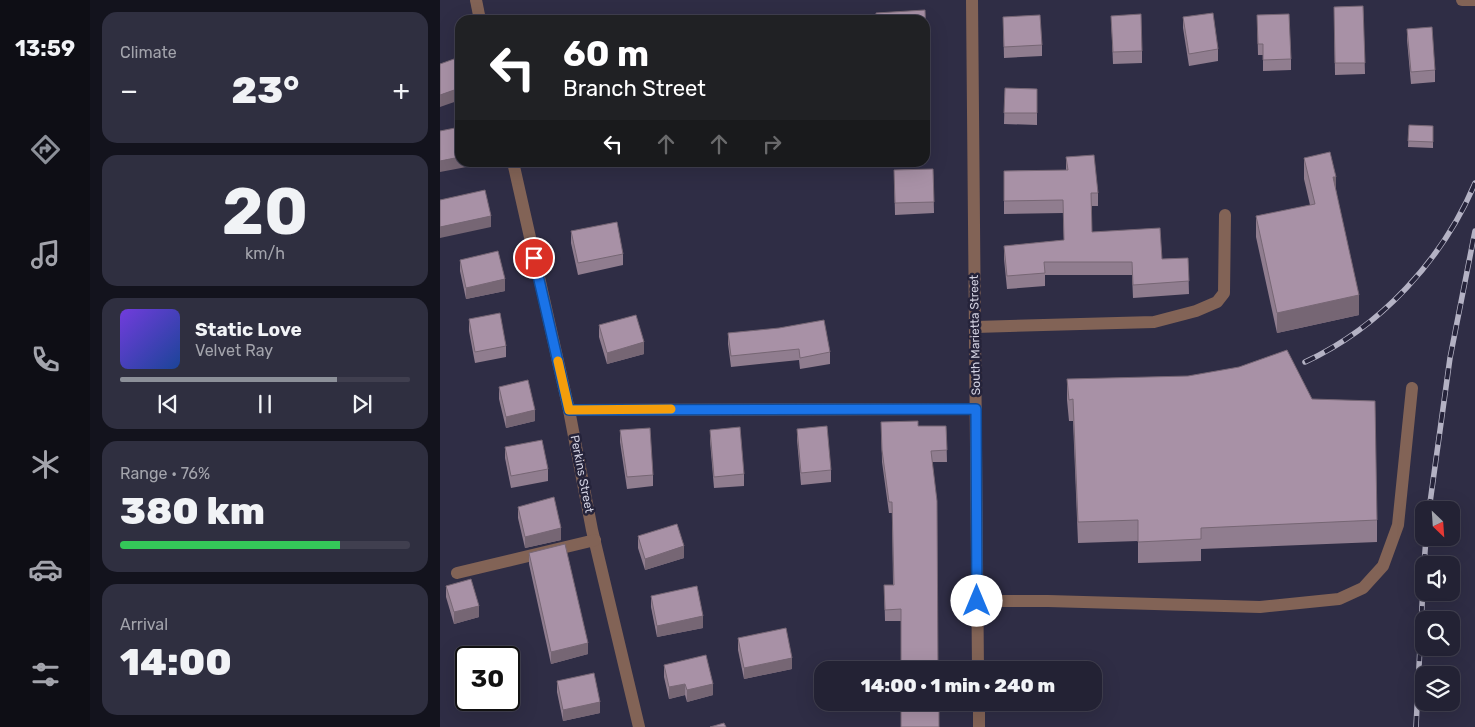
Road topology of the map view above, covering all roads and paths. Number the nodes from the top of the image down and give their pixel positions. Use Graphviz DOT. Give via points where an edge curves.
graph roads {
  1 [pos="476,0"];
  2 [pos="972,0"];
  3 [pos="1462,0"];
  4 [pos="1475,0"];
  5 [pos="479,15"];
  6 [pos="514,167"];
  7 [pos="1225,215"];
  8 [pos="975,327"];
  9 [pos="1412,388"];
  10 [pos="976,409"];
  11 [pos="569,410"];
  12 [pos="595,540"];
  13 [pos="457,573"];
  14 [pos="977,601"];
  15 [pos="978,661"];
  16 [pos="979,711"];
  17 [pos="638,727"];
  18 [pos="979,727"];
  1 -- 5 [label="street"];
  2 -- 8 [label="street, South Marietta Street"];
  3 -- 4 [label="street"];
  6 -- 11 [label="street, Perkins Street"];
  7 -- 8 [label="street" via="1224,293 1217,302 1154,322"];
  8 -- 10 [label="street, South Marietta Street"];
  9 -- 14 [label="street" via="1398,525 1383,566 1363,588 1339,599 1260,607 1048,600"];
  10 -- 11 [label="street"];
  10 -- 14 [label="street, South Marietta Street"];
  11 -- 12 [label="street, Perkins Street"];
  12 -- 13 [label="street"];
  12 -- 17 [label="street, Perkins Street"];
  14 -- 15 [label="street, South Marietta Street"];
  16 -- 18 [label="street"];
}
